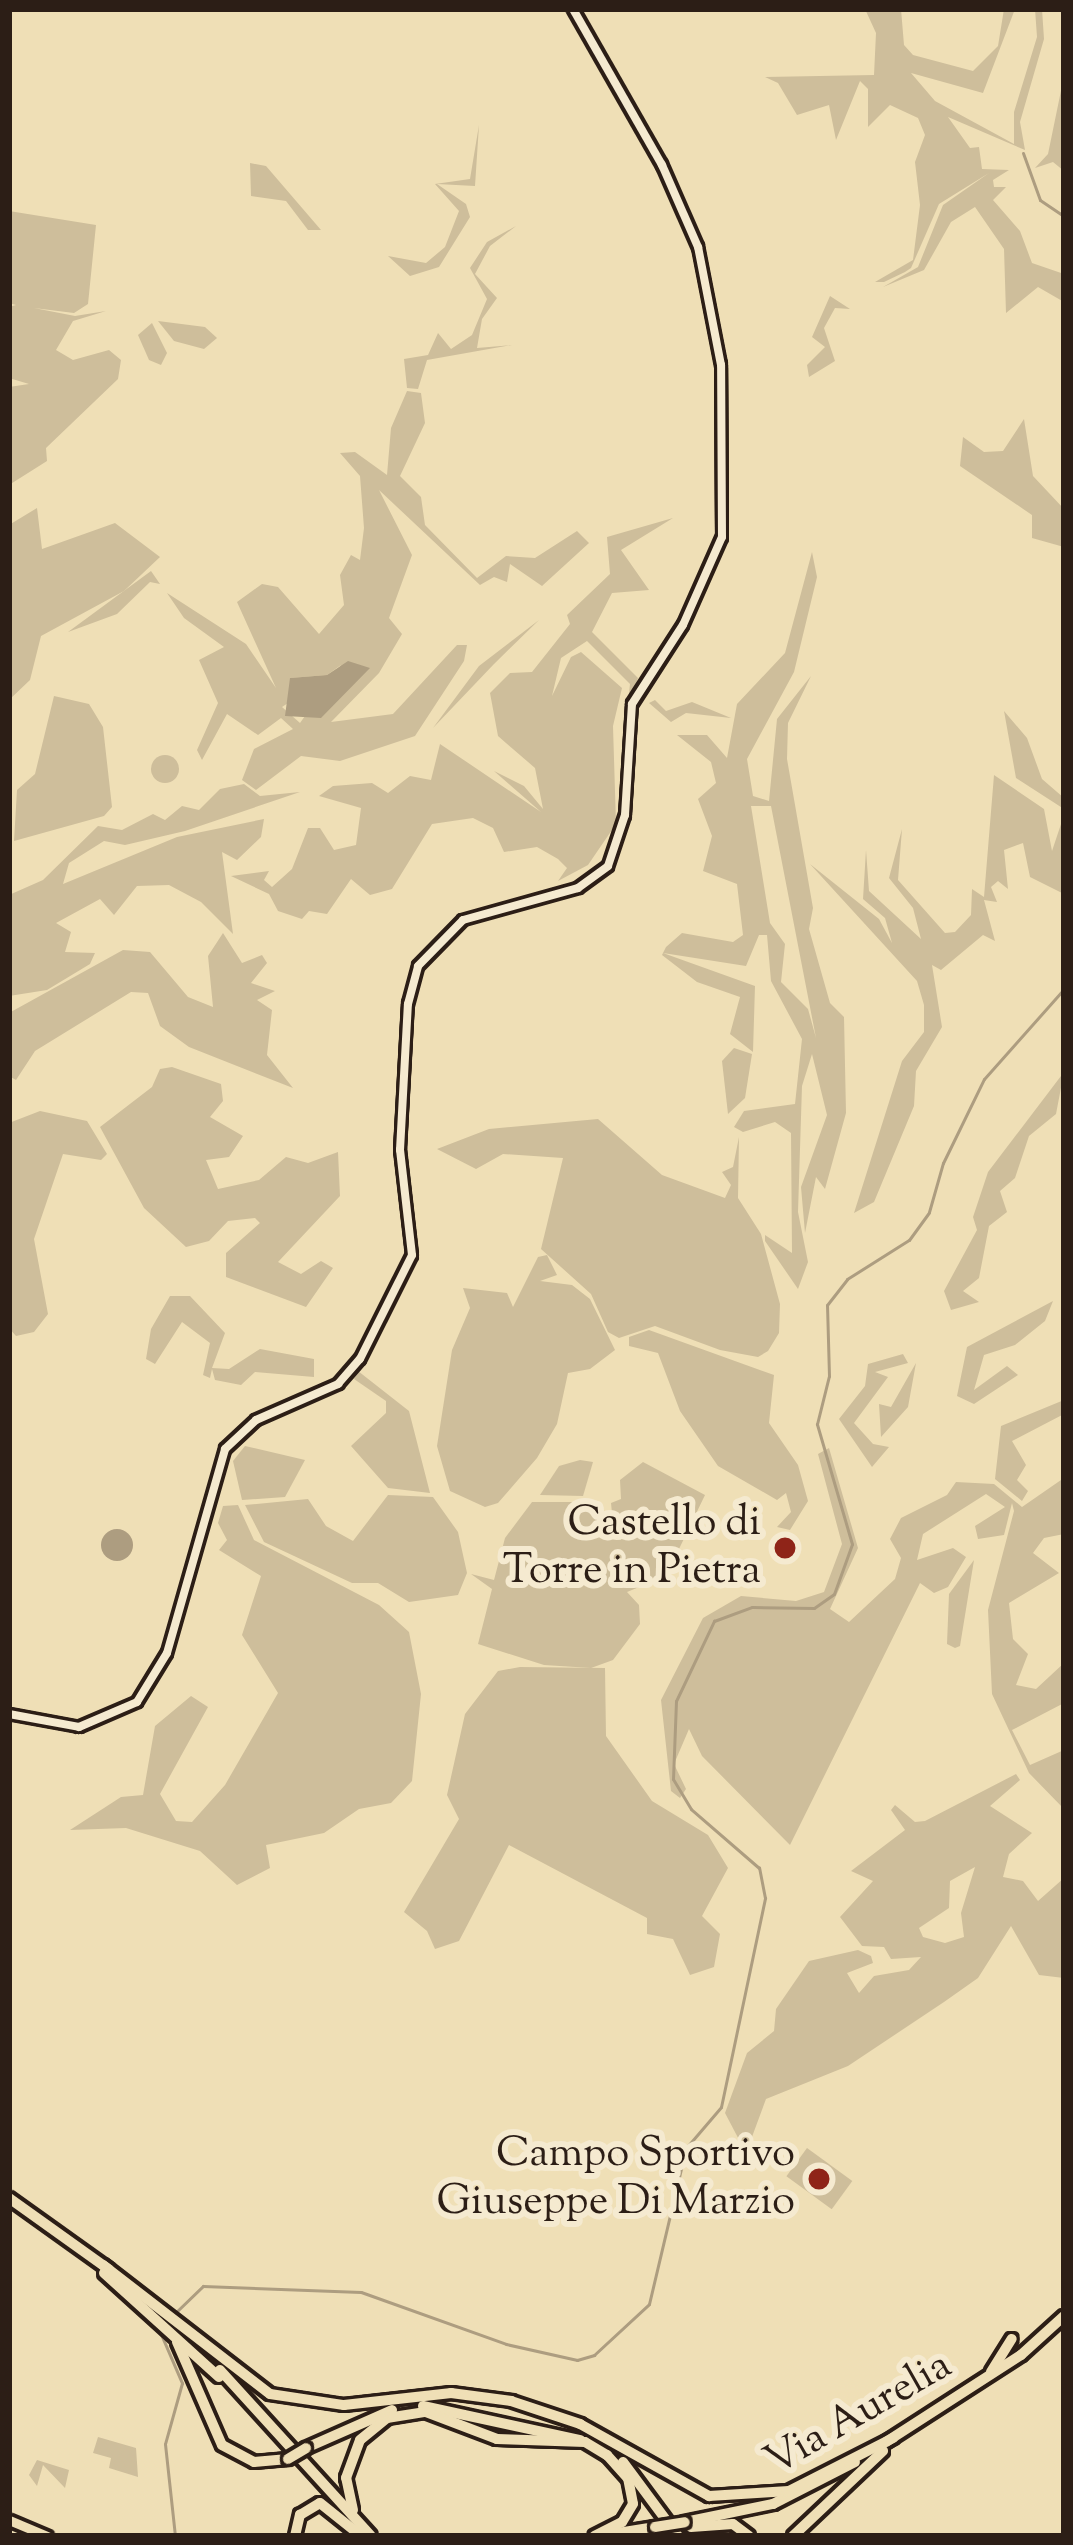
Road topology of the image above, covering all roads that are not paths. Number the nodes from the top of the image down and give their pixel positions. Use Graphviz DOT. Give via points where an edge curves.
graph roads {
  1 [pos="572,9"];
  2 [pos="9,1714"];
  3 [pos="9,2202"];
  4 [pos="97,2264"];
  5 [pos="1064,2320"];
  6 [pos="1012,2339"];
  7 [pos="972,2388"];
  8 [pos="580,2424"];
  9 [pos="893,2438"];
  10 [pos="585,2442"];
  11 [pos="883,2451"];
  12 [pos="9,2519"];
  13 [pos="657,2529"];
  14 [pos="684,2530"];
  15 [pos="47,2536"];
  16 [pos="295,2536"];
  17 [pos="368,2536"];
  18 [pos="595,2536"];
  19 [pos="634,2536"];
  20 [pos="748,2536"];
  21 [pos="793,2536"];
  1 -- 2 [label="main road" via="670,180 698,247 721,365 722,537 689,613 632,704 625,815 610,864 578,888 463,920 420,963 408,1009 400,1155 412,1256 360,1359 338,1384 260,1418 227,1446 167,1653 137,1702 73,1728"];
  3 -- 4 [label="highway"];
  4 -- 8 [label="highway" via="272,2395 350,2405 473,2394"];
  4 -- 10 [label="highway, bridge" via="182,2348 222,2445 256,2462 288,2458 358,2419 423,2406"];
  4 -- 17 [label="highway" via="193,2351"];
  5 -- 7 [label="highway, Via Aurelia"];
  5 -- 11 [label="highway, Via Aurelia" via="1011,2368"];
  6 -- 7 [label="highway"];
  7 -- 9 [label="highway, Via Aurelia"];
  8 -- 9 [label="highway" via="686,2489 732,2499 796,2489"];
  8 -- 14 [label="highway" via="632,2465"];
  9 -- 14 [label="highway, Via Aurelia" via="796,2495"];
  10 -- 14 [label="highway" via="633,2471"];
  10 -- 17 [label="highway" via="518,2444 433,2413 390,2417 358,2443 345,2480"];
  10 -- 18 [label="highway" via="617,2464 633,2492 624,2520"];
  11 -- 14 [label="highway, Via Aurelia" via="790,2503"];
  11 -- 21 [label="highway"];
  12 -- 15 [label="main road"];
  13 -- 14 [label="highway, Via Aurelia, bridge"];
  13 -- 18 [label="highway, Via Aurelia"];
  13 -- 19 [label="highway, Via Aurelia"];
  14 -- 20 [label="highway" via="733,2524"];
  16 -- 17 [label="highway" via="300,2515 319,2503"];
}
